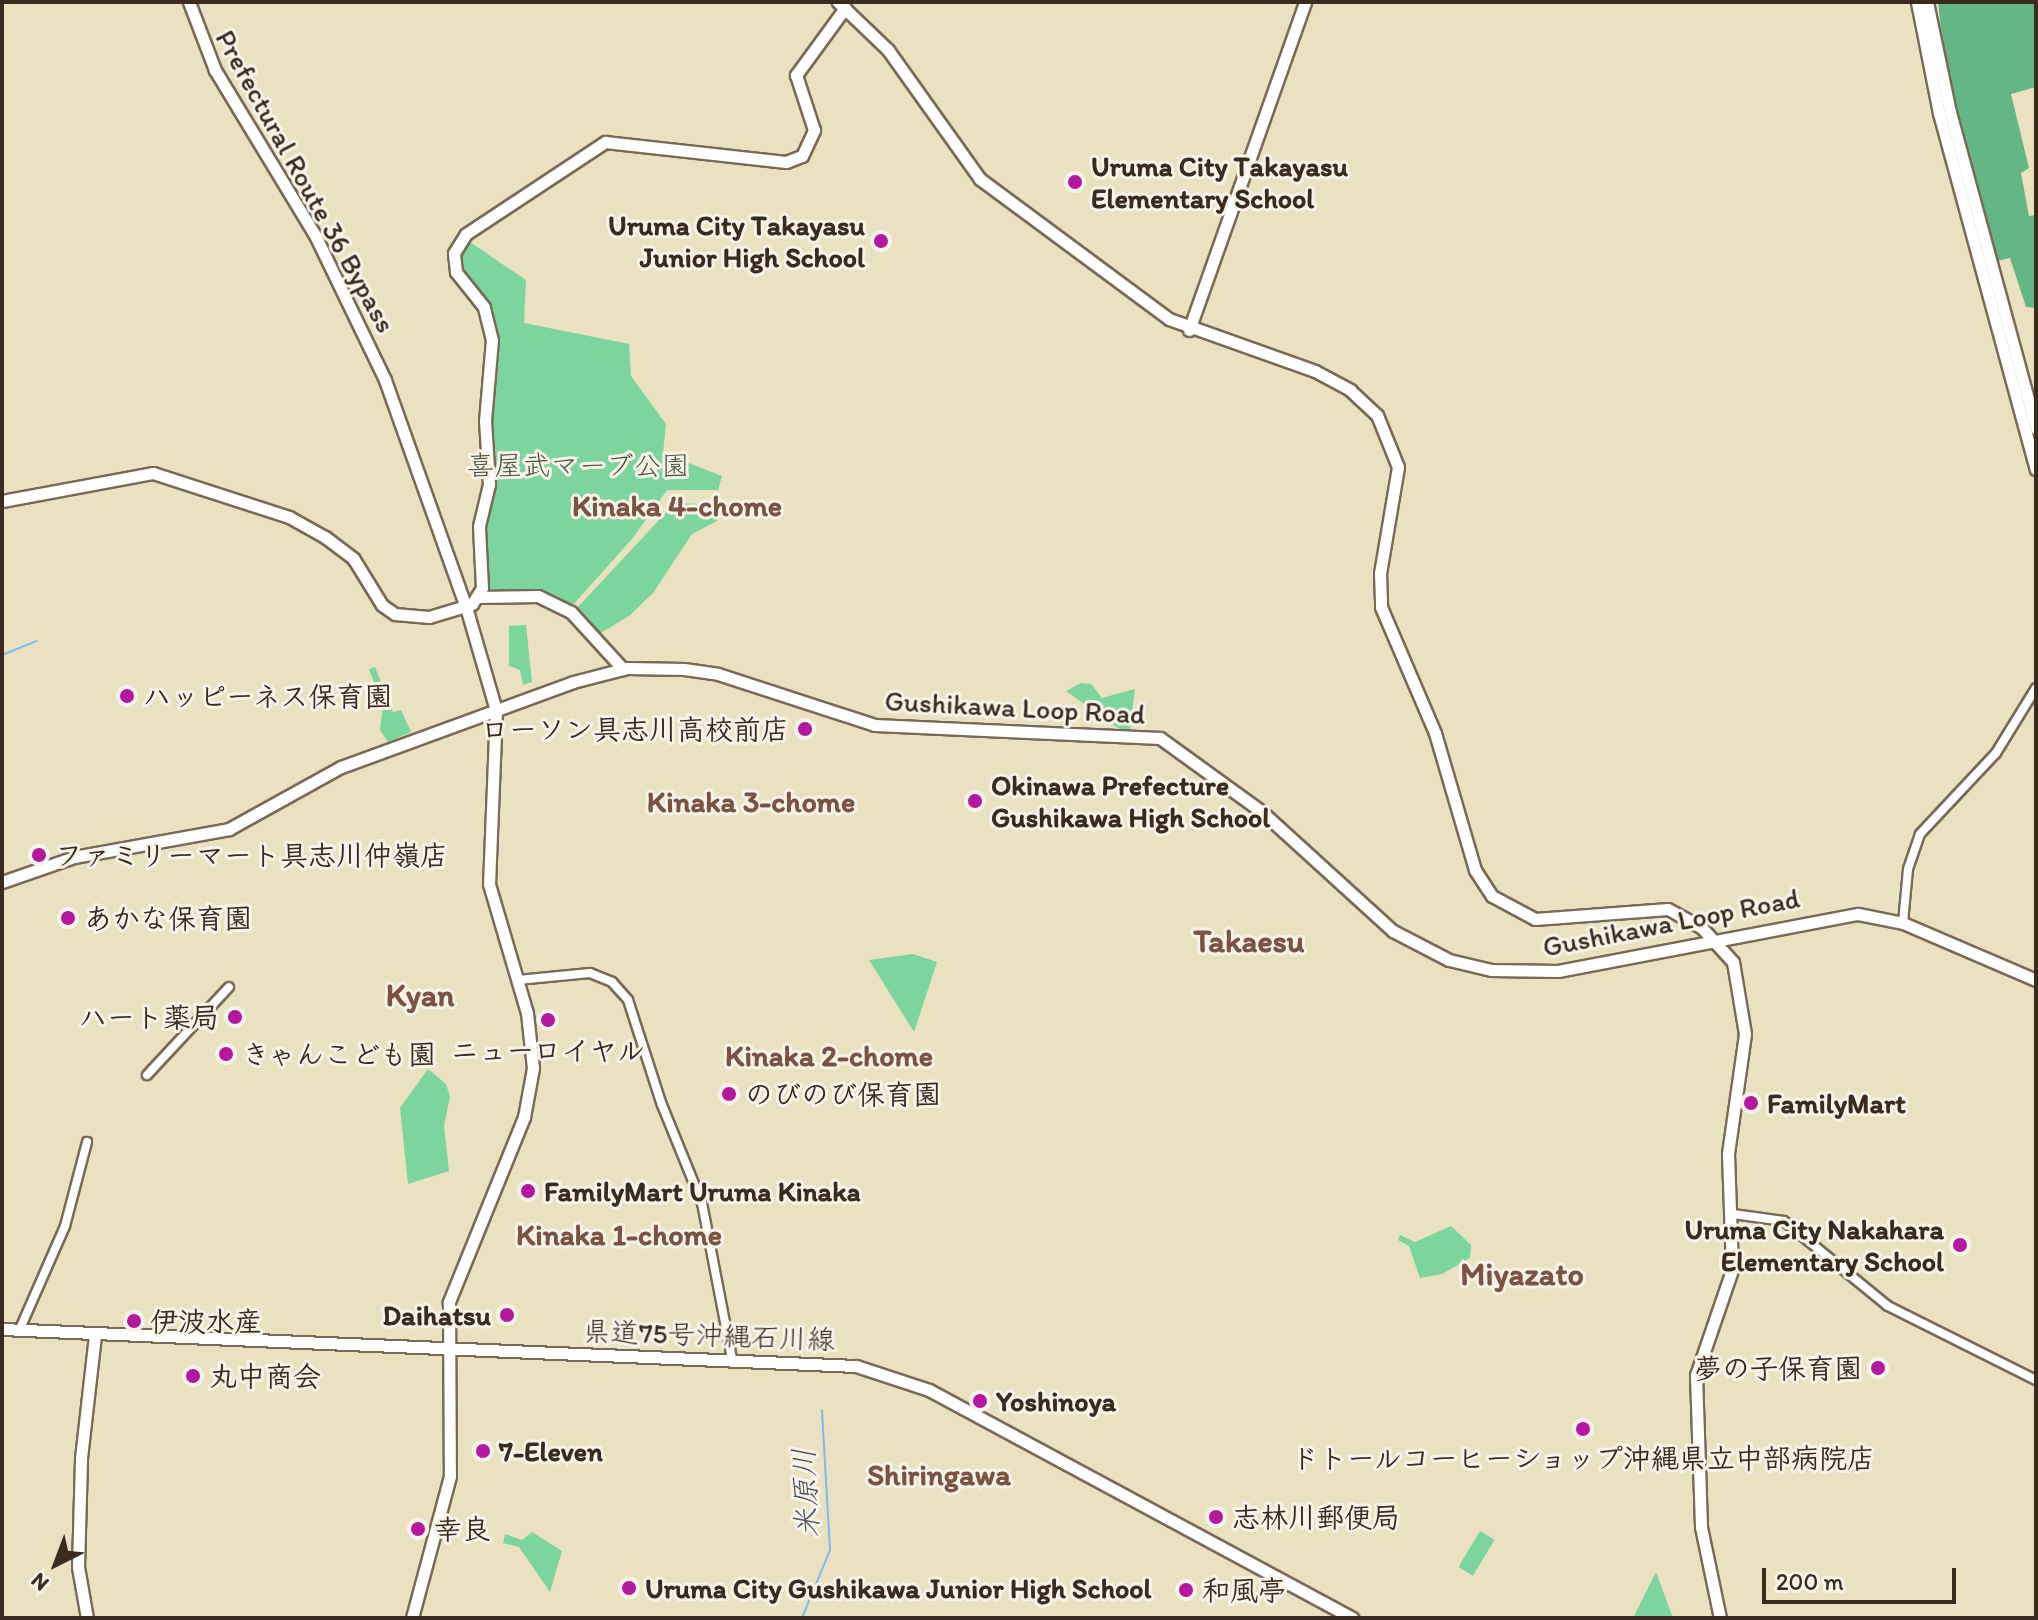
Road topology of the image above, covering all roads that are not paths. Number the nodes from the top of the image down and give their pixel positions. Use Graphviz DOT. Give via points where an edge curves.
graph roads {
  1 [pos="189,2"];
  2 [pos="1305,2"];
  3 [pos="1917,2"];
  4 [pos="1927,2"];
  5 [pos="842,5"];
  6 [pos="1189,330"];
  7 [pos="2036,429"];
  8 [pos="2036,469"];
  9 [pos="2,501"];
  10 [pos="479,597"];
  11 [pos="466,607"];
  12 [pos="623,669"];
  13 [pos="2036,688"];
  14 [pos="496,710"];
  15 [pos="2,882"];
  16 [pos="1903,923"];
  17 [pos="1715,940"];
  18 [pos="518,980"];
  19 [pos="2036,980"];
  20 [pos="229,987"];
  21 [pos="147,1075"];
  22 [pos="87,1142"];
  23 [pos="1733,1214"];
  24 [pos="2,1329"];
  25 [pos="19,1331"];
  26 [pos="95,1336"];
  27 [pos="448,1349"];
  28 [pos="732,1359"];
  29 [pos="2036,1380"];
  30 [pos="87,1618"];
  31 [pos="412,1618"];
  32 [pos="1353,1618"];
  33 [pos="1720,1618"];
  1 -- 11 [label="main road, Prefectural Route 36 Bypass" via="215,70 315,235 366,337 403,424"];
  2 -- 6 [label="main road"];
  3 -- 8 [label="main road" via="1939,113"];
  4 -- 7 [label="main road" via="1950,112"];
  5 -- 6 [label="main road" via="888,50 980,179 1143,302"];
  5 -- 10 [label="main road" via="796,75 814,130 802,156 786,162 605,142 466,234 454,253 456,272 484,307 492,340 485,421 489,484 479,526"];
  6 -- 17 [label="main road" via="1315,371 1350,390 1387,430 1398,467 1380,573 1381,607 1435,733 1475,870 1492,896 1535,919 1659,907 1688,917"];
  9 -- 11 [label="main road" via="153,473 289,517 325,537 353,558 382,605 395,614 429,617"];
  10 -- 11 [label="main road"];
  10 -- 12 [label="main road" via="538,596 571,612"];
  11 -- 14 [label="main road, Prefectural Route 36 Bypass"];
  12 -- 14 [label="main road, Gushikawa Loop Road"];
  12 -- 17 [label="main road, Gushikawa Loop Road" via="718,674 875,725 1160,738 1261,811 1393,931 1449,960 1535,973"];
  13 -- 16 [label="street" via="1996,753 1920,834 1908,869"];
  14 -- 15 [label="main road, Gushikawa Loop Road" via="341,767 229,829 74,857"];
  14 -- 18 [label="main road" via="489,884"];
  16 -- 17 [label="main road, Gushikawa Loop Road" via="1866,914 1829,916"];
  16 -- 19 [label="main road, Gushikawa Loop Road"];
  17 -- 23 [label="main road" via="1740,981 1745,1034 1729,1143"];
  18 -- 27 [label="main road" via="532,1039 530,1095 449,1302"];
  18 -- 28 [label="street" via="590,973 612,982 628,1000 662,1105 702,1203"];
  20 -- 21 [label="street"];
  22 -- 25 [label="street" via="65,1226"];
  23 -- 29 [label="street" via="1784,1221 1888,1306"];
  23 -- 33 [label="main road" via="1728,1290 1696,1375 1701,1527"];
  24 -- 25 [label="main road, 県道75号沖縄石川線"];
  25 -- 26 [label="main road, 県道75号沖縄石川線"];
  26 -- 27 [label="main road, 県道75号沖縄石川線"];
  26 -- 30 [label="main road" via="81,1458 78,1567"];
  27 -- 28 [label="main road, 県道75号沖縄石川線"];
  27 -- 31 [label="main road" via="448,1493"];
  28 -- 32 [label="main road, 県道75号沖縄石川線" via="856,1366 929,1390"];
}
